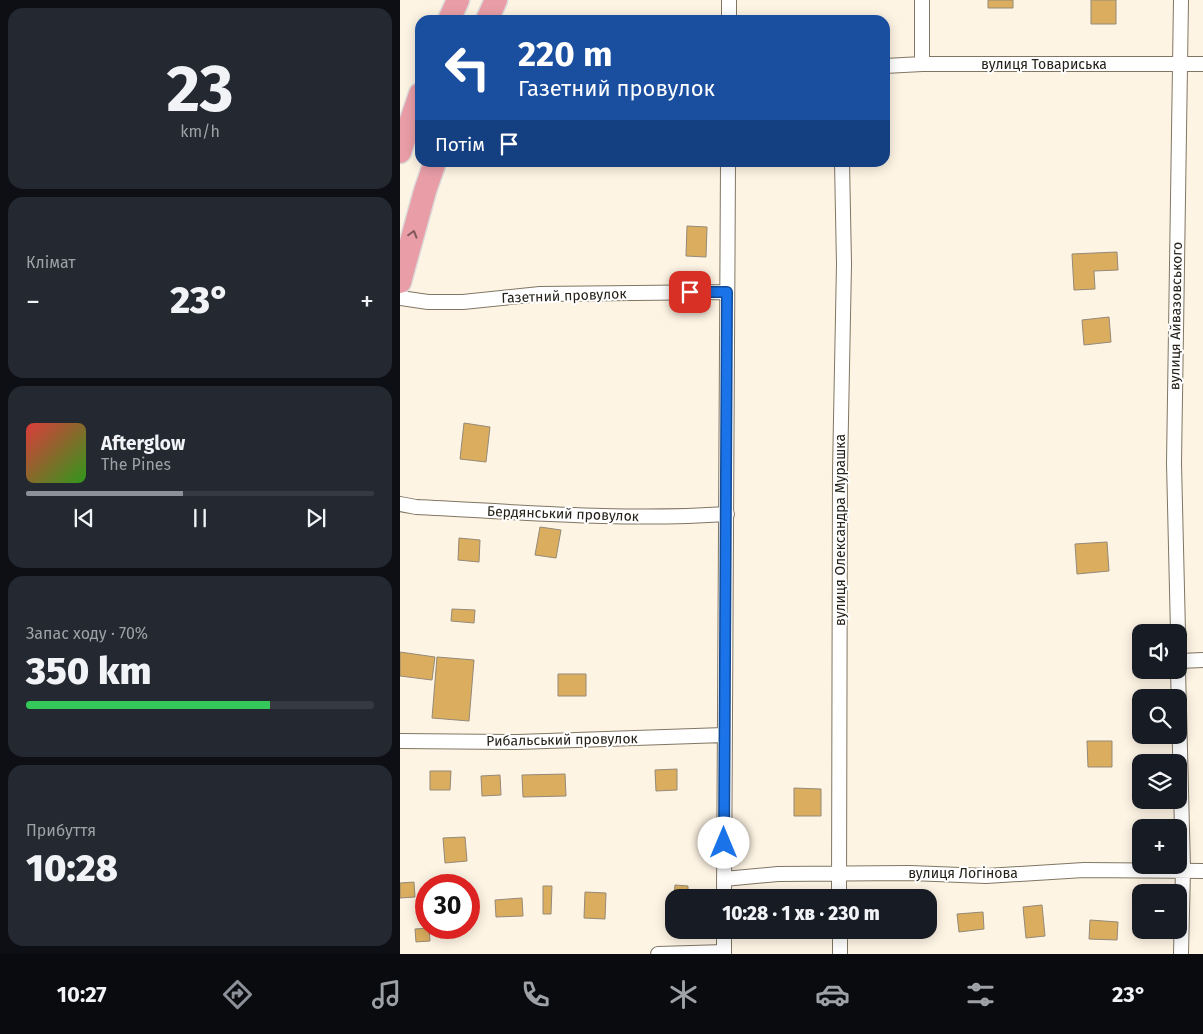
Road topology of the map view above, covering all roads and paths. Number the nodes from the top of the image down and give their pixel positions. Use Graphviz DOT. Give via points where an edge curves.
graph roads {
  1 [pos="458,0"];
  2 [pos="496,0"];
  3 [pos="729,0"];
  4 [pos="922,0"];
  5 [pos="1181,0"];
  6 [pos="451,15"];
  7 [pos="489,15"];
  8 [pos="729,15"];
  9 [pos="922,64"];
  10 [pos="1180,64"];
  11 [pos="1203,64"];
  12 [pos="890,66"];
  13 [pos="415,108"];
  14 [pos="400,152"];
  15 [pos="433,167"];
  16 [pos="728,167"];
  17 [pos="842,167"];
  18 [pos="402,269"];
  19 [pos="727,292"];
  20 [pos="400,298"];
  21 [pos="400,504"];
  22 [pos="727,514"];
  23 [pos="1178,624"];
  24 [pos="1187,660"];
  25 [pos="1203,660"];
  26 [pos="1178,679"];
  27 [pos="724,735"];
  28 [pos="400,742"];
  29 [pos="1182,819"];
  30 [pos="1132,870"];
  31 [pos="1187,870"];
  32 [pos="1203,870"];
  33 [pos="839,874"];
  34 [pos="1183,874"];
  35 [pos="724,879"];
  36 [pos="724,889"];
  37 [pos="839,889"];
  38 [pos="724,939"];
  39 [pos="840,939"];
  40 [pos="724,953"];
  41 [pos="658,954"];
  42 [pos="840,954"];
  43 [pos="1181,954"];
  1 -- 6 [label="main road"];
  2 -- 7 [label="main road"];
  3 -- 8 [label="street"];
  4 -- 9 [label="street"];
  5 -- 10 [label="street, вулиця Айвазовського"];
  9 -- 10 [label="street, вулиця Товариська"];
  9 -- 12 [label="street, вулиця Товариська"];
  10 -- 11 [label="street, вулиця Товариська"];
  10 -- 23 [label="street, вулиця Айвазовського" via="1174,463"];
  13 -- 14 [label="main road"];
  18 -- 15 [label="main road, one-way"];
  16 -- 19 [label="street"];
  17 -- 33 [label="street, вулиця Олександра Мурашка"];
  19 -- 20 [label="street, Газетний провулок" via="540,294 462,302"];
  19 -- 22 [label="street"];
  21 -- 22 [label="street, Бердянський провулок" via="615,516"];
  22 -- 27 [label="street"];
  24 -- 25 [label="street"];
  26 -- 29 [label="street"];
  27 -- 28 [label="street, Рибальський провулок" via="517,742"];
  27 -- 35 [label="street"];
  30 -- 33 [label="street, вулиця Логінова" via="986,876"];
  31 -- 32 [label="street, вулиця Логінова"];
  33 -- 35 [label="street, вулиця Логінова" via="778,874"];
  33 -- 37 [label="street, вулиця Олександра Мурашка"];
  34 -- 43 [label="street"];
  35 -- 36 [label="street"];
  38 -- 40 [label="street"];
  39 -- 42 [label="street"];
  40 -- 41 [label="street"];
}
